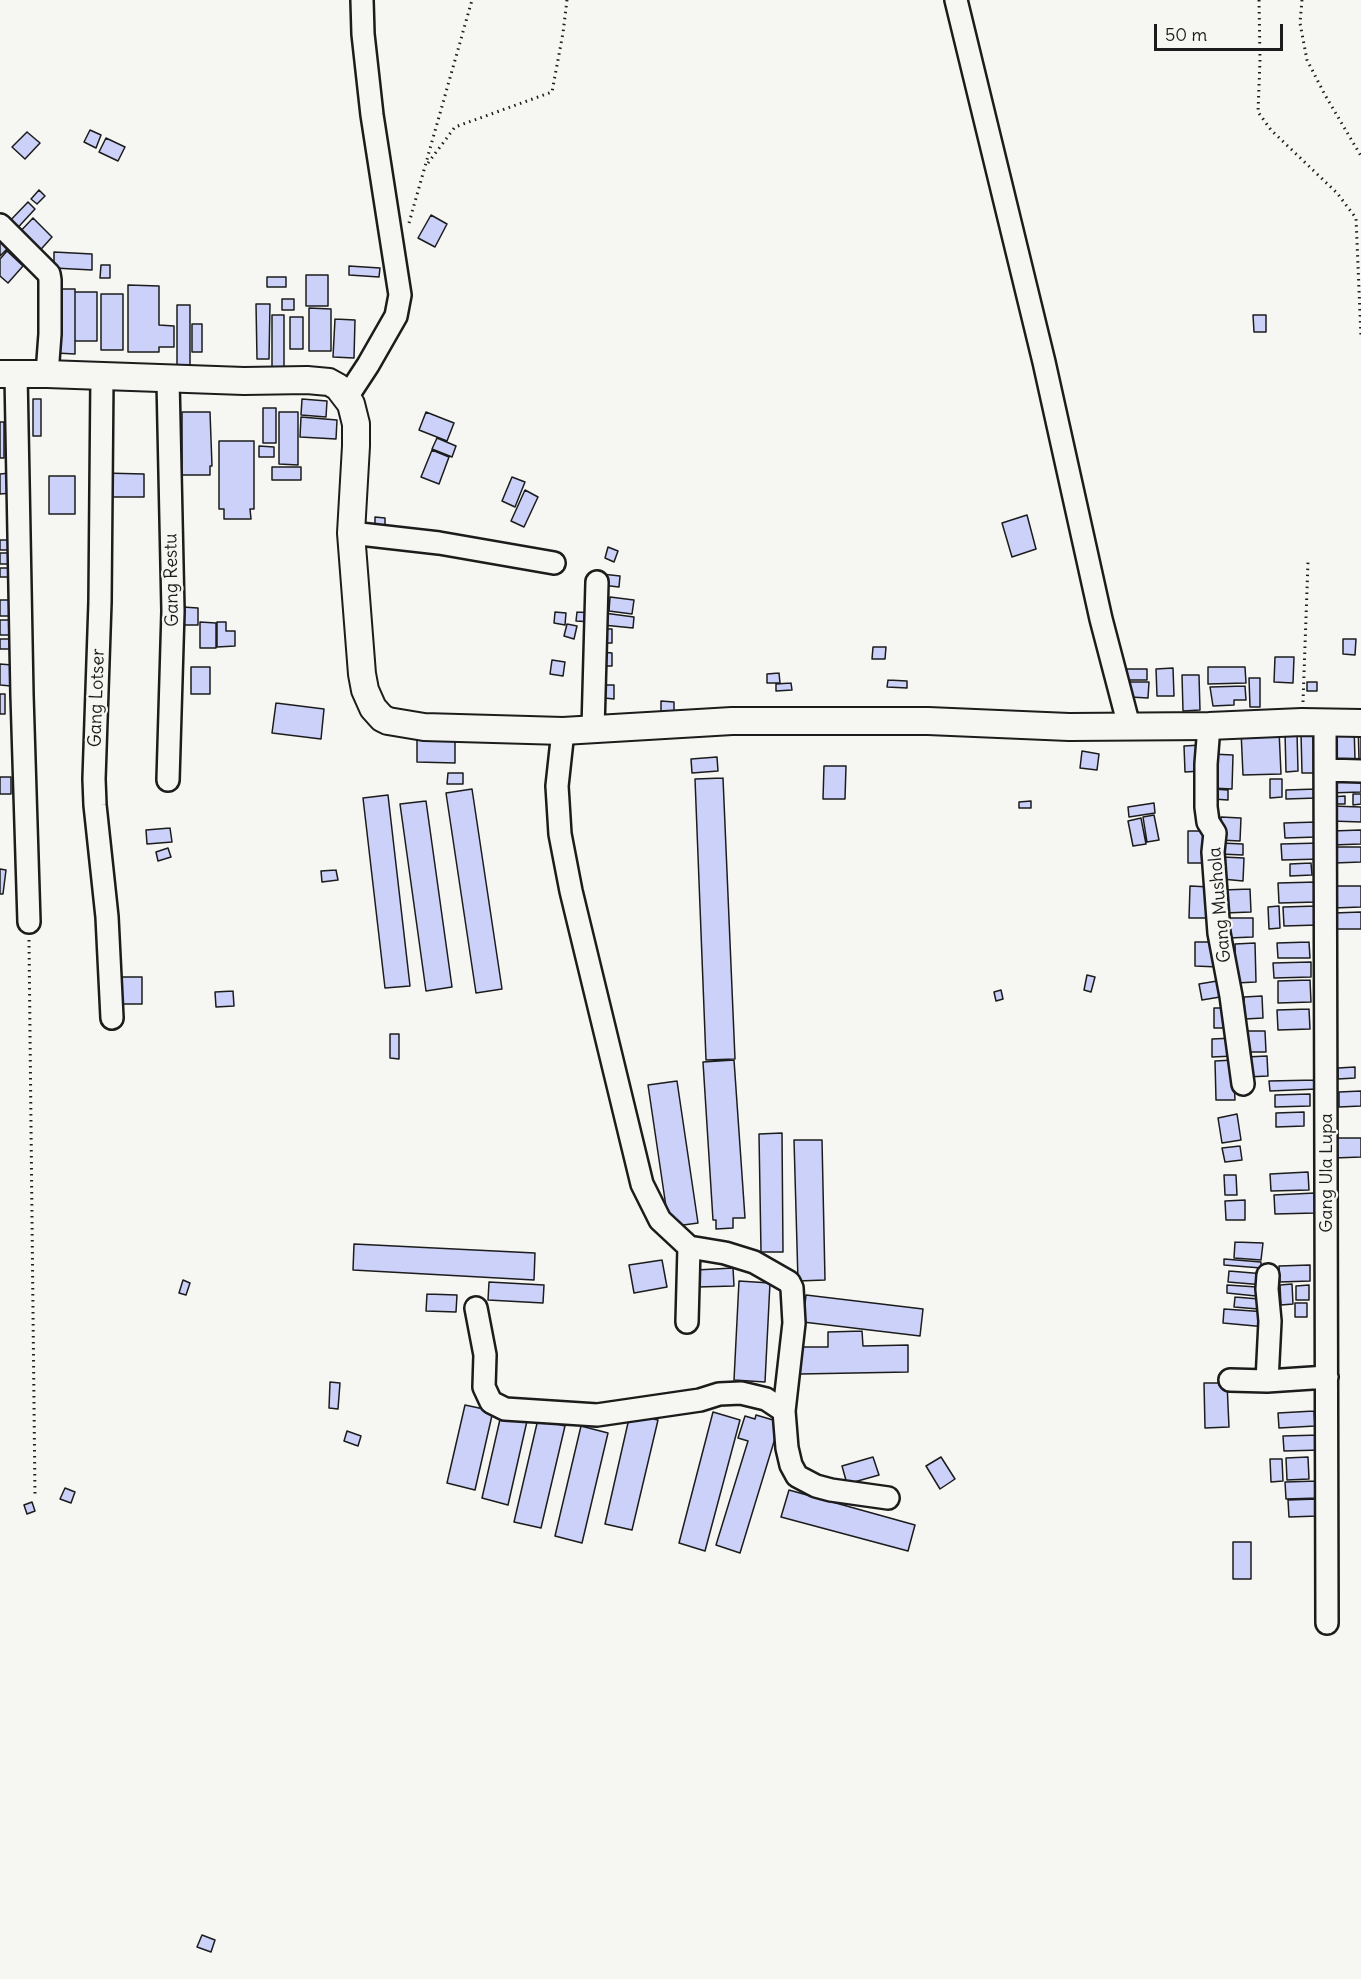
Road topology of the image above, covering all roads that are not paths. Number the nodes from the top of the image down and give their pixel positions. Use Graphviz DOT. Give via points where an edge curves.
graph roads {
  1 [pos="362,0"];
  2 [pos="956,0"];
  3 [pos="0,225"];
  4 [pos="8,374"];
  5 [pos="47,374"];
  6 [pos="102,376"];
  7 [pos="168,380"];
  8 [pos="347,397"];
  9 [pos="351,533"];
  10 [pos="554,563"];
  11 [pos="597,582"];
  12 [pos="1313,722"];
  13 [pos="1361,723"];
  14 [pos="1129,726"];
  15 [pos="1209,726"];
  16 [pos="593,729"];
  17 [pos="563,732"];
  18 [pos="1326,770"];
  19 [pos="1361,771"];
  20 [pos="168,780"];
  21 [pos="29,922"];
  22 [pos="112,1018"];
  23 [pos="1243,1084"];
  24 [pos="689,1247"];
  25 [pos="1268,1275"];
  26 [pos="476,1308"];
  27 [pos="687,1322"];
  28 [pos="1327,1377"];
  29 [pos="1230,1380"];
  30 [pos="1267,1381"];
  31 [pos="784,1411"];
  32 [pos="888,1498"];
  33 [pos="1327,1623"];
  1 -- 8 [label="street" via="372,115 399,295 396,316"];
  2 -- 14 [label="street"];
  3 -- 5 [label="street" via="49,274"];
  4 -- 5 [label="main road"];
  4 -- 21 [label="street"];
  5 -- 6 [label="main road"];
  6 -- 7 [label="main road"];
  6 -- 22 [label="street, Gang Lotser" via="94,779"];
  7 -- 8 [label="main road" via="329,382"];
  7 -- 20 [label="street, Gang Restu" via="173,611"];
  8 -- 9 [label="main road" via="354,417 356,446"];
  9 -- 10 [label="street"];
  9 -- 17 [label="main road" via="362,674 370,702 382,718 424,727"];
  11 -- 16 [label="street"];
  12 -- 13 [label="main road"];
  12 -- 15 [label="main road"];
  12 -- 18 [label="street, Gang Ula Lupa"];
  14 -- 15 [label="main road"];
  14 -- 16 [label="main road" via="764,721"];
  15 -- 23 [label="street, Gang Mushola" via="1206,807 1208,822 1215,833 1219,933"];
  16 -- 17 [label="main road"];
  17 -- 24 [label="street" via="557,786 560,834 642,1184 660,1220"];
  18 -- 19 [label="street"];
  18 -- 28 [label="street, Gang Ula Lupa"];
  24 -- 27 [label="street"];
  24 -- 31 [label="street" via="754,1262 789,1282 794,1323"];
  25 -- 30 [label="street"];
  26 -- 31 [label="street" via="485,1355 484,1387 491,1402 505,1409 597,1415 741,1393 766,1400"];
  28 -- 30 [label="street"];
  28 -- 33 [label="street, Gang Ula Lupa"];
  29 -- 30 [label="street"];
  31 -- 32 [label="street" via="787,1448 797,1476 831,1490"];
}
